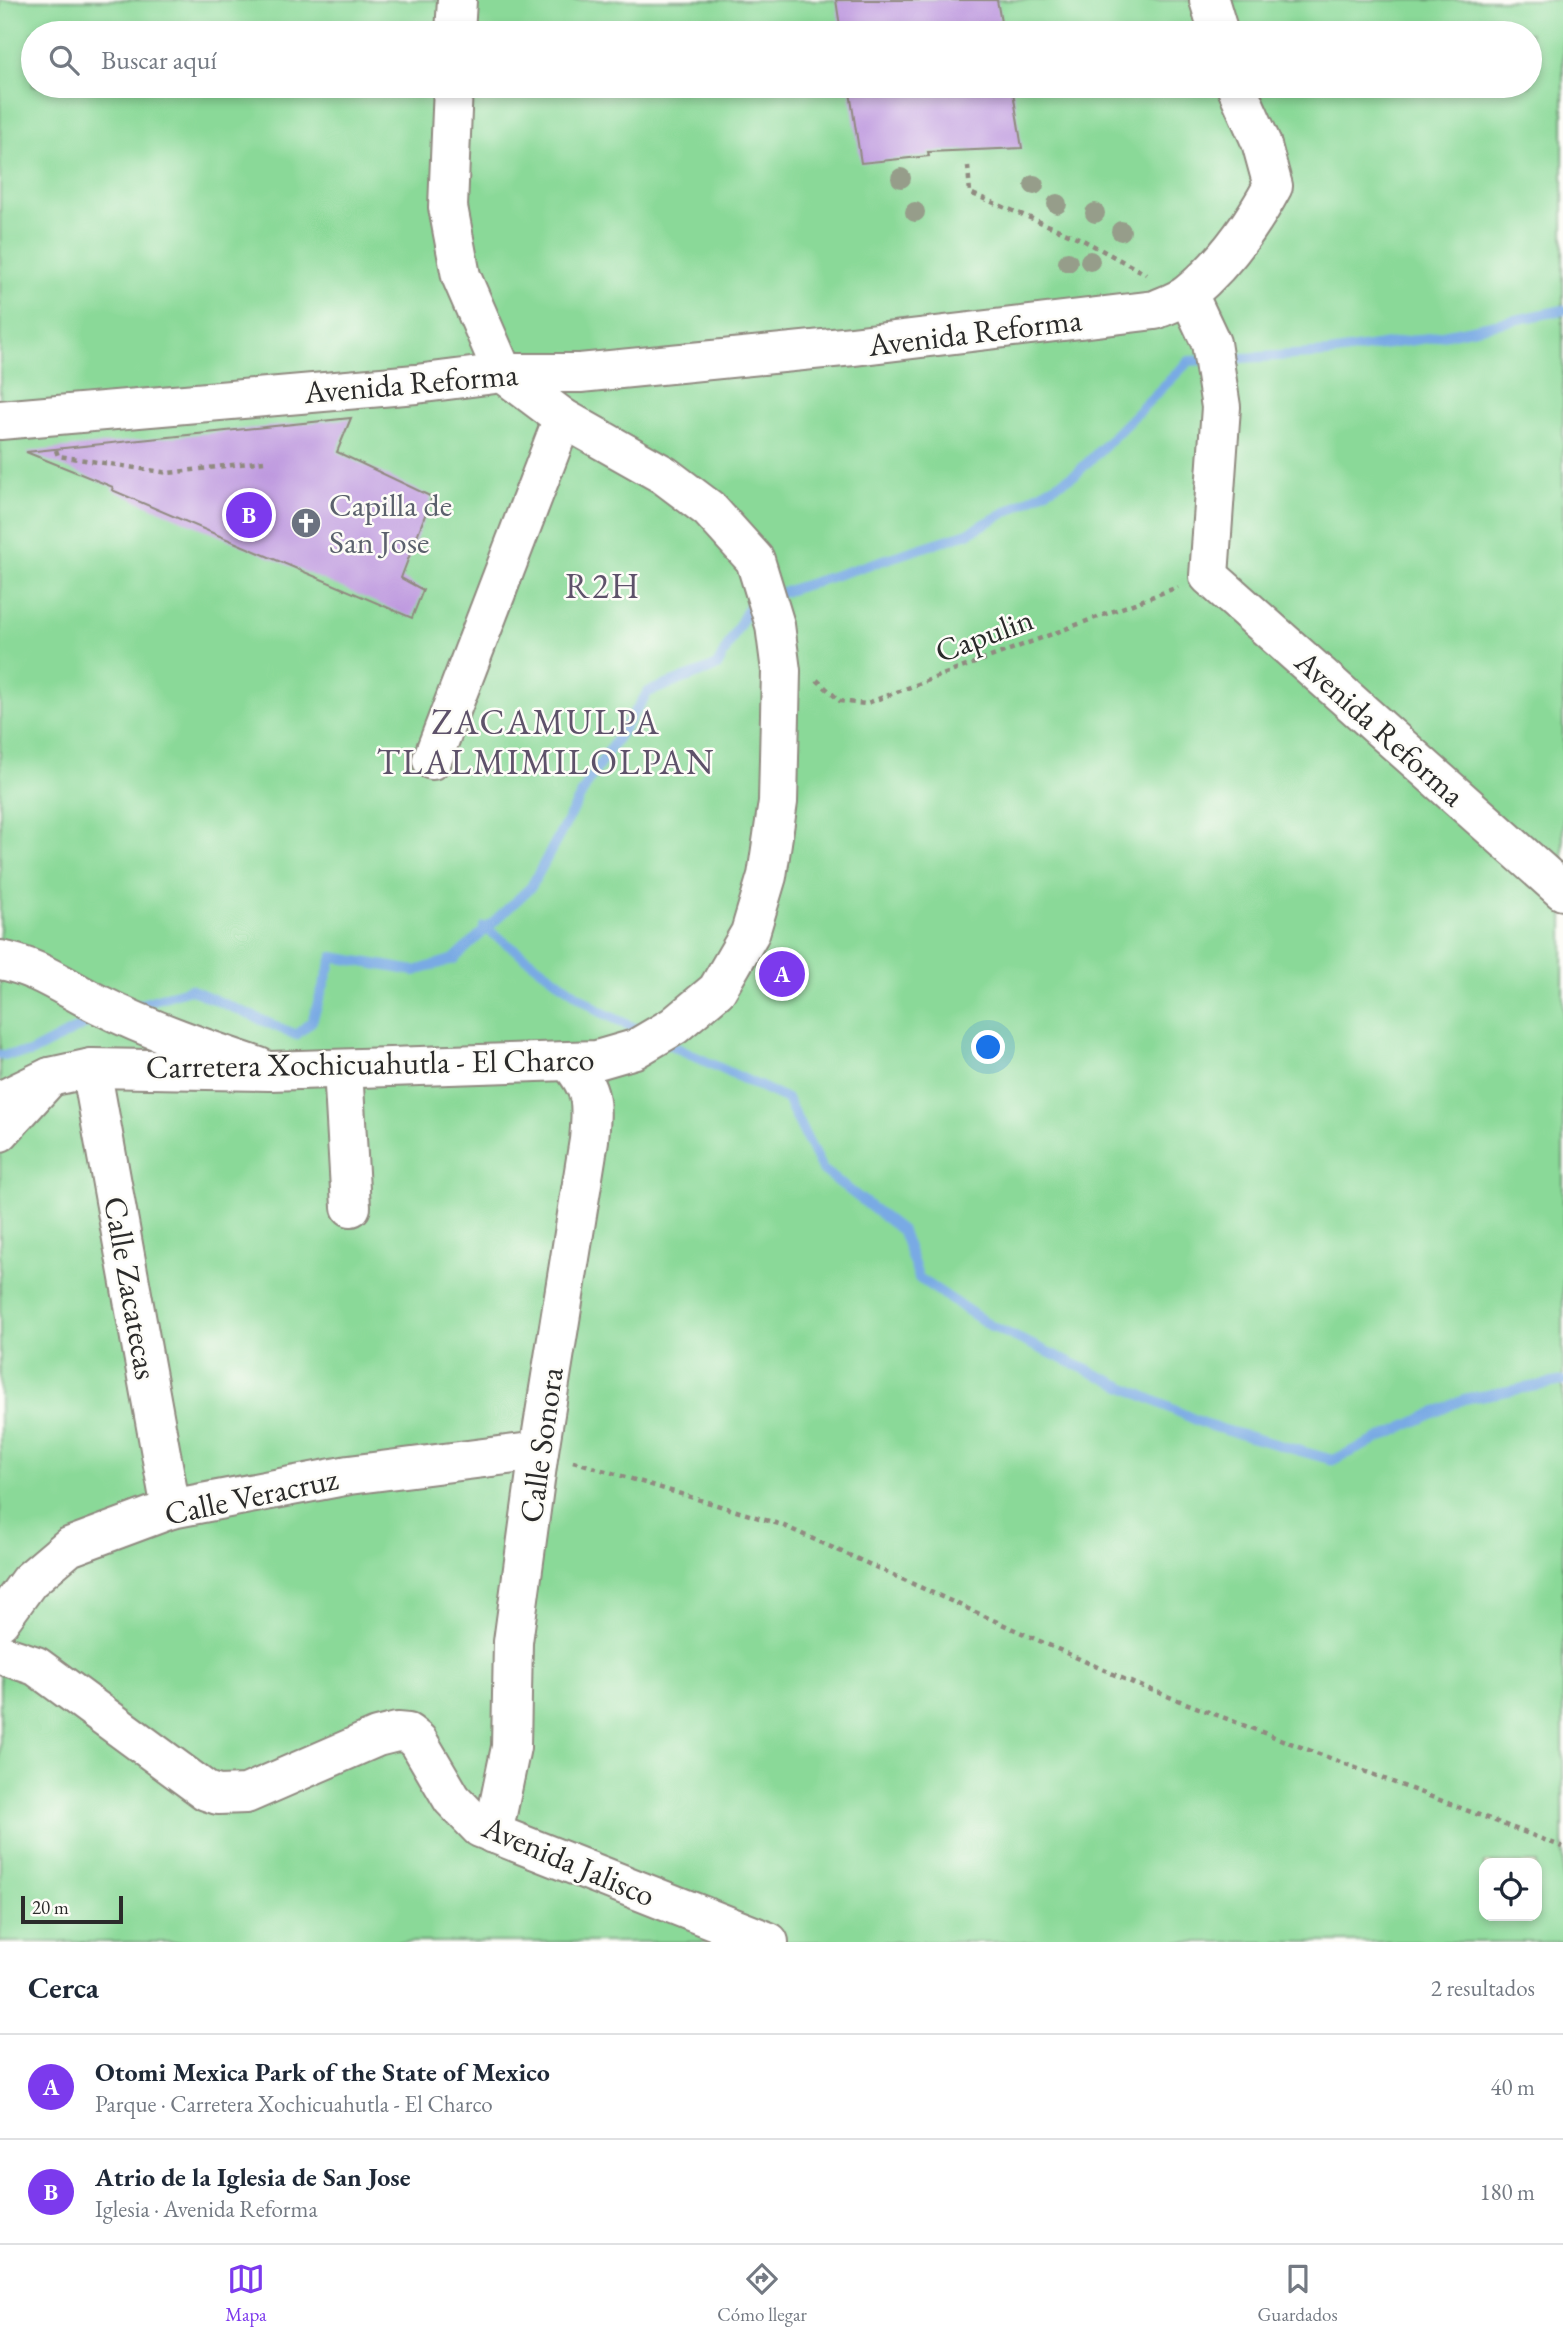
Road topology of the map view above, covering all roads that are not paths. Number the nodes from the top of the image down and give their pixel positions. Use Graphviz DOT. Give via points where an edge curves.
graph roads {
  1 [pos="457,0"];
  2 [pos="1209,0"];
  3 [pos="456,21"];
  4 [pos="1215,21"];
  5 [pos="453,98"];
  6 [pos="1241,98"];
  7 [pos="1188,295"];
  8 [pos="503,373"];
  9 [pos="563,418"];
  10 [pos="0,419"];
  11 [pos="432,760"];
  12 [pos="1563,891"];
  13 [pos="0,960"];
  14 [pos="584,1062"];
  15 [pos="91,1068"];
  16 [pos="343,1069"];
  17 [pos="270,1071"];
  18 [pos="50,1077"];
  19 [pos="0,1101"];
  20 [pos="0,1132"];
  21 [pos="351,1207"];
  22 [pos="538,1451"];
  23 [pos="171,1508"];
  24 [pos="0,1621"];
  25 [pos="0,1654"];
  26 [pos="493,1834"];
  27 [pos="769,1942"];
  1 -- 3 [label="street"];
  2 -- 4 [label="street"];
  5 -- 8 [label="street, Carretera Xochicuahutla - El Charco" via="448,207 461,276"];
  6 -- 7 [label="street" via="1261,142 1273,186 1255,220"];
  7 -- 8 [label="street, Avenida Reforma" via="1156,310 853,346 580,373"];
  7 -- 12 [label="street, Avenida Reforma" via="1212,343 1221,407 1209,576"];
  8 -- 9 [label="street, Carretera Xochicuahutla - El Charco"];
  8 -- 10 [label="street, Avenida Reforma"];
  9 -- 11 [label="street"];
  9 -- 14 [label="street, Carretera Xochicuahutla - El Charco" via="664,475 709,509 754,560 775,625 781,671 778,802 767,876 750,933 717,990 674,1026 635,1049"];
  13 -- 17 [label="street" via="45,975 147,1026"];
  14 -- 16 [label="street, Carretera Xochicuahutla - El Charco"];
  14 -- 22 [label="street, Calle Sonora" via="590,1129"];
  15 -- 17 [label="street, Carretera Xochicuahutla - El Charco"];
  15 -- 18 [label="street, Carretera Xochicuahutla - El Charco"];
  15 -- 23 [label="street, Calle Zacatecas"];
  16 -- 17 [label="street, Carretera Xochicuahutla - El Charco"];
  16 -- 21 [label="street"];
  18 -- 19 [label="street, Carretera Xochicuahutla - El Charco"];
  18 -- 20 [label="street"];
  22 -- 23 [label="street, Calle Veracruz" via="349,1475"];
  22 -- 26 [label="street, Calle Sonora" via="513,1642 511,1747"];
  23 -- 24 [label="street, Calle Veracruz" via="69,1548 29,1581"];
  25 -- 26 [label="street, Avenida Jalisco" via="36,1666 206,1791 218,1795 246,1794 377,1737 408,1733 418,1741 452,1800 469,1819"];
  26 -- 27 [label="street, Avenida Jalisco"];
}
